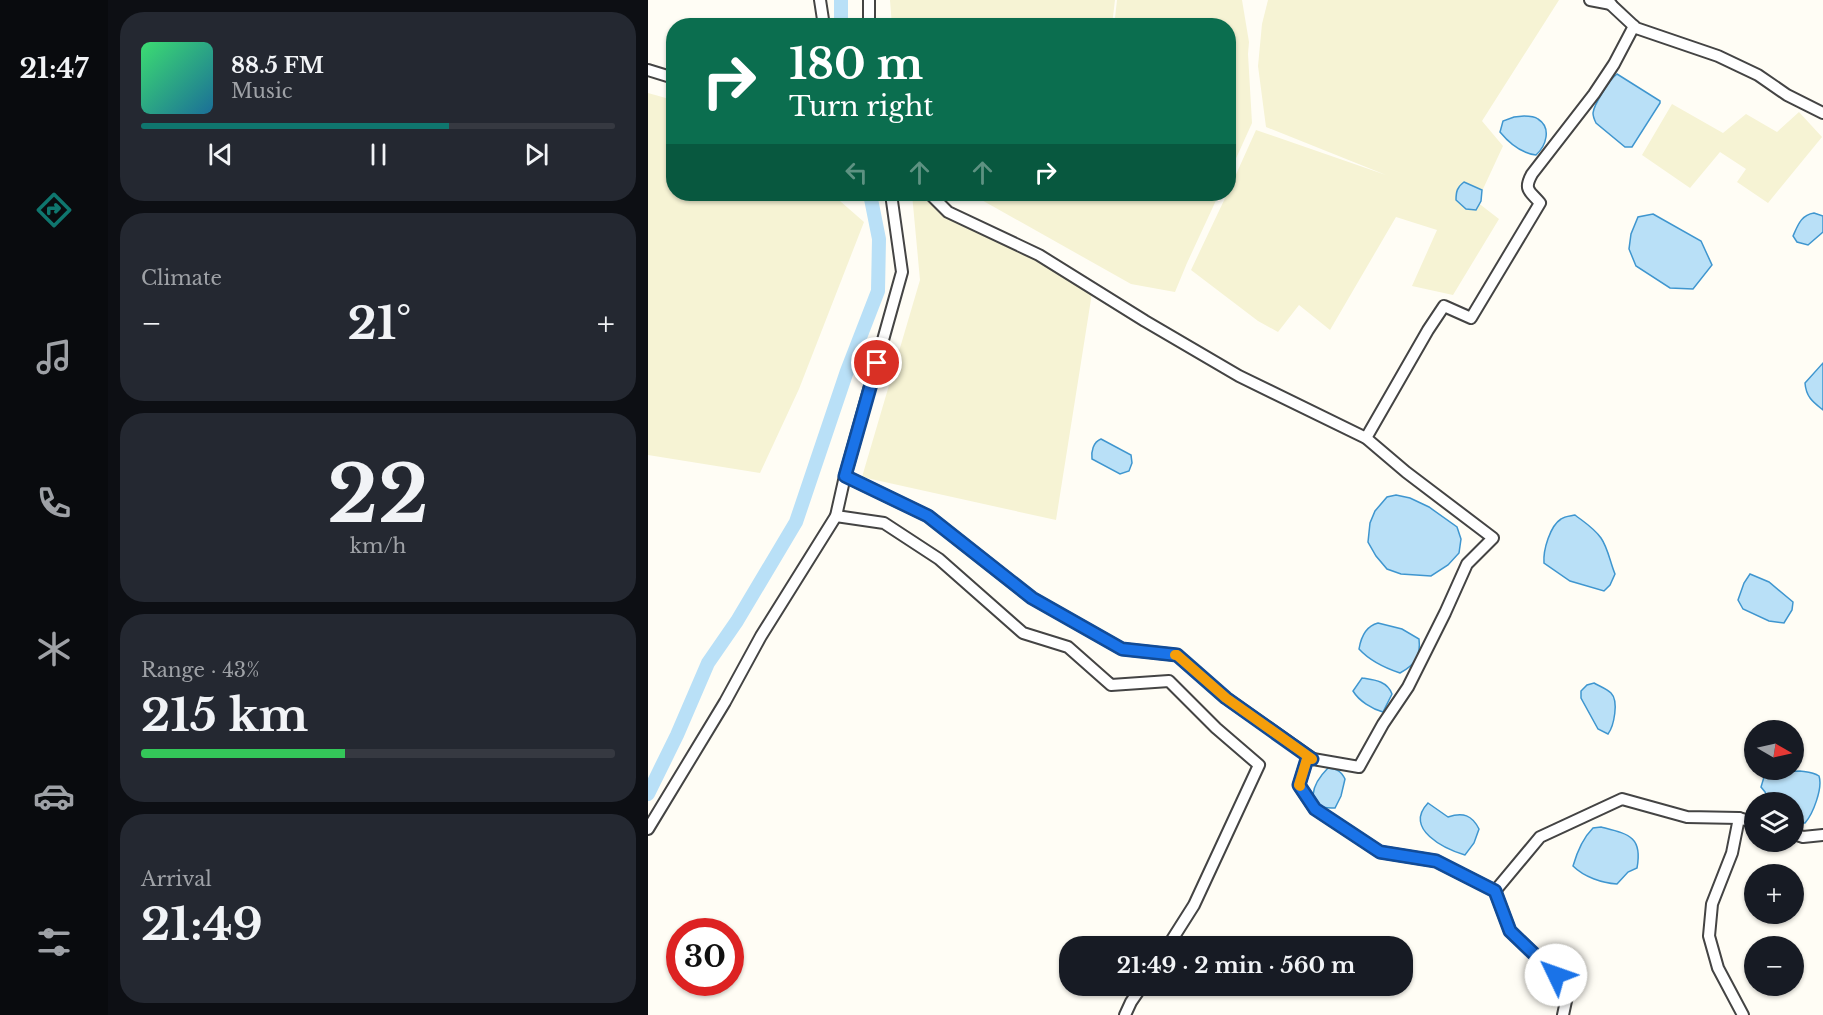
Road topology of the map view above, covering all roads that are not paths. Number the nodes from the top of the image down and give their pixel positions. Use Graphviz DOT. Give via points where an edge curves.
graph roads {
  1 [pos="820,0"];
  2 [pos="869,0"];
  3 [pos="1590,0"];
  4 [pos="1608,2"];
  5 [pos="823,18"];
  6 [pos="869,18"];
  7 [pos="1634,27"];
  8 [pos="648,70"];
  9 [pos="666,76"];
  10 [pos="1823,113"];
  11 [pos="892,201"];
  12 [pos="937,201"];
  13 [pos="1366,438"];
  14 [pos="845,476"];
  15 [pos="836,516"];
  16 [pos="1312,759"];
  17 [pos="1739,818"];
  18 [pos="1744,820"];
  19 [pos="648,829"];
  20 [pos="1823,835"];
  21 [pos="1804,837"];
  22 [pos="1495,891"];
  23 [pos="1174,936"];
  24 [pos="1135,996"];
  25 [pos="1125,1015"];
  26 [pos="1563,1015"];
  27 [pos="1743,1015"];
  1 -- 5 [label="street"];
  2 -- 6 [label="street"];
  3 -- 4 [label="street"];
  4 -- 7 [label="street"];
  7 -- 10 [label="street" via="1718,56"];
  7 -- 13 [label="street" via="1594,94 1532,174 1528,190 1540,203 1470,318 1444,306"];
  8 -- 9 [label="street"];
  11 -- 14 [label="street" via="902,272"];
  12 -- 13 [label="street" via="948,212 1039,255 1239,376"];
  13 -- 16 [label="street" via="1493,537 1467,564 1408,687 1359,767"];
  14 -- 15 [label="street"];
  14 -- 16 [label="street" via="928,516 1032,598 1122,649 1177,655 1226,698"];
  15 -- 19 [label="street"];
  15 -- 23 [label="street" via="884,523 939,560 1023,633 1068,647 1111,685 1169,681 1259,765 1194,905"];
  16 -- 22 [label="street" via="1307,759 1299,785 1315,809 1380,852 1436,861"];
  17 -- 18 [label="street"];
  17 -- 22 [label="street" via="1687,817 1622,799 1540,837"];
  17 -- 27 [label="street" via="1732,853 1712,904 1709,936 1718,968"];
  20 -- 21 [label="street"];
  22 -- 26 [label="street" via="1510,931 1569,987"];
  24 -- 25 [label="street"];
}
